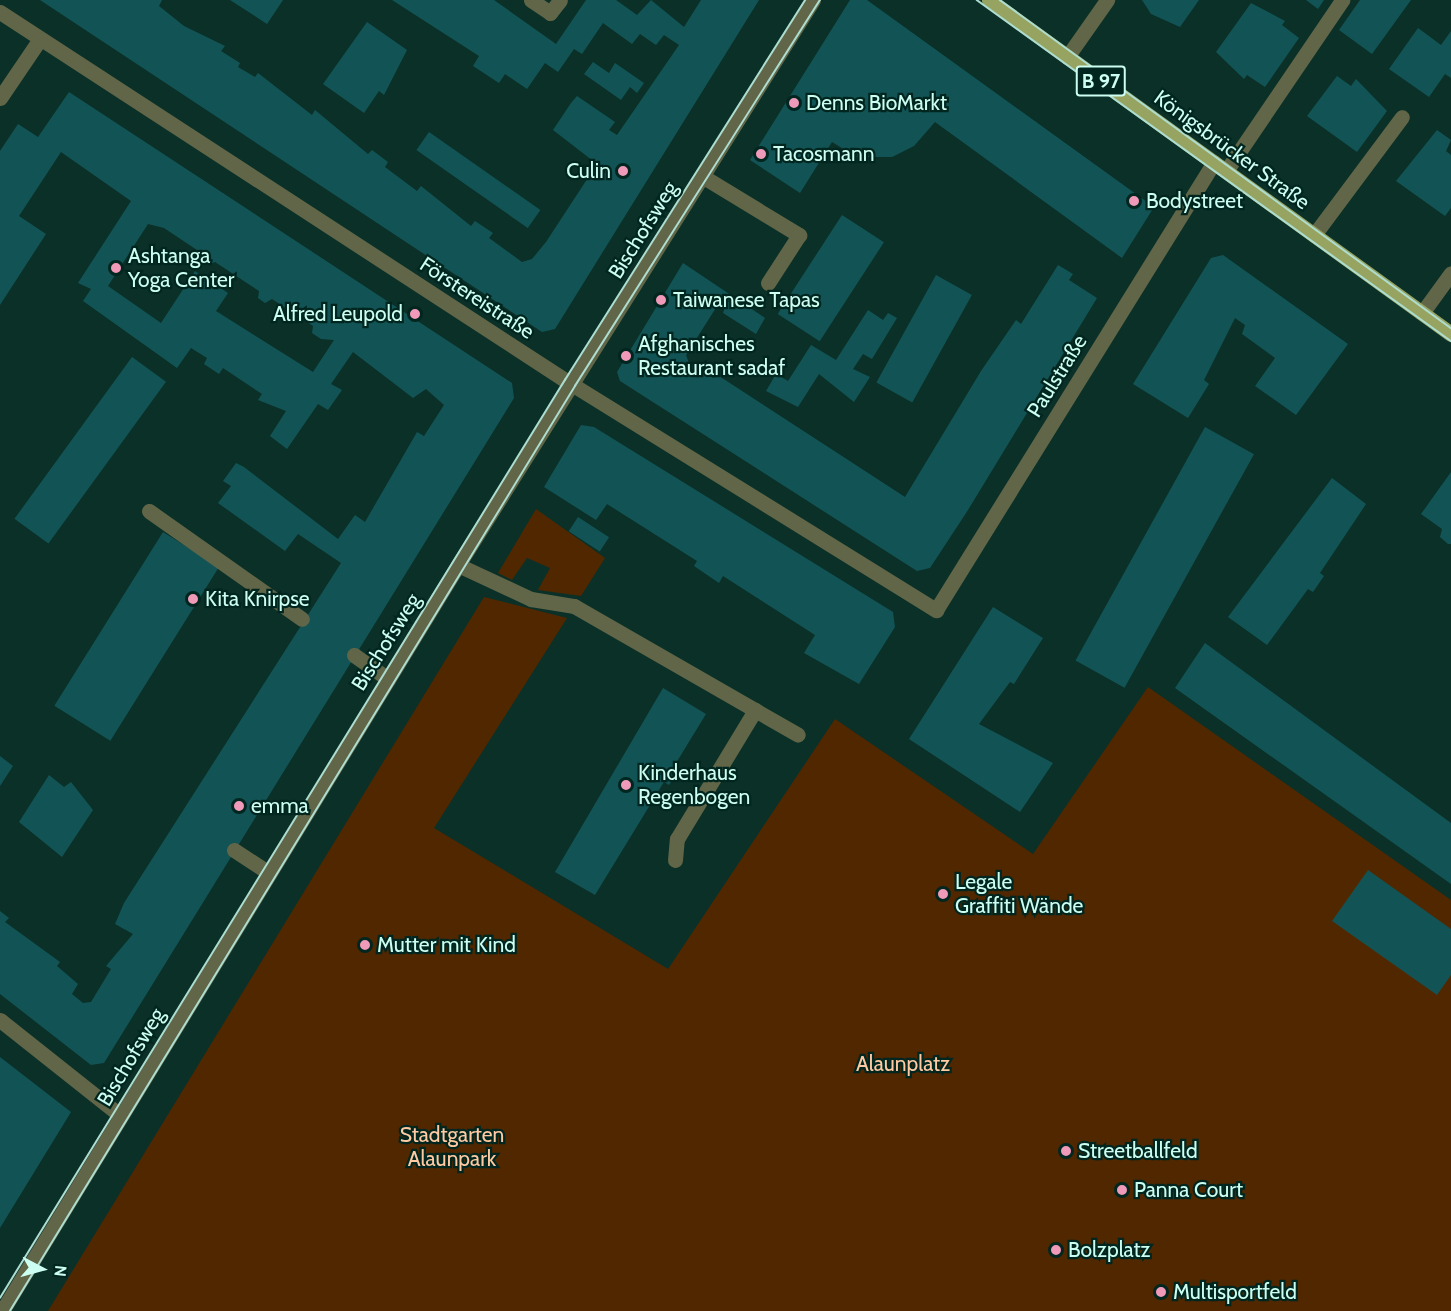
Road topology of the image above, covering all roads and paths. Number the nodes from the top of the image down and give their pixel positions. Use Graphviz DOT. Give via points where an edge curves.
graph roads {
  1 [pos="531,0"];
  2 [pos="560,0"];
  3 [pos="813,0"];
  4 [pos="989,0"];
  5 [pos="1107,0"];
  6 [pos="1342,0"];
  7 [pos="0,12"];
  8 [pos="40,39"];
  9 [pos="1067,57"];
  10 [pos="0,98"];
  11 [pos="1402,117"];
  12 [pos="1220,167"];
  13 [pos="702,176"];
  14 [pos="1314,235"];
  15 [pos="1451,273"];
  16 [pos="768,283"];
  17 [pos="1422,313"];
  18 [pos="1451,334"];
  19 [pos="570,383"];
  20 [pos="149,511"];
  21 [pos="458,565"];
  22 [pos="936,610"];
  23 [pos="302,619"];
  24 [pos="354,655"];
  25 [pos="388,679"];
  26 [pos="755,710"];
  27 [pos="798,735"];
  28 [pos="234,850"];
  29 [pos="675,860"];
  30 [pos="269,873"];
  31 [pos="0,1020"];
  32 [pos="120,1115"];
  33 [pos="2,1311"];
  1 -- 2 [label="street" via="550,13"];
  3 -- 13 [label="street, Bischofsweg"];
  4 -- 9 [label="main road, Königsbrücker Straße / B 97"];
  5 -- 9 [label="street"];
  6 -- 12 [label="street, Paulstraße"];
  7 -- 8 [label="street, Förstereistraße"];
  8 -- 10 [label="street"];
  8 -- 19 [label="street, Förstereistraße"];
  9 -- 12 [label="main road, Königsbrücker Straße / B 97"];
  11 -- 14 [label="street"];
  12 -- 14 [label="main road, Königsbrücker Straße / B 97"];
  12 -- 22 [label="street, Paulstraße"];
  13 -- 16 [label="street" via="799,236"];
  13 -- 19 [label="street, Bischofsweg"];
  14 -- 17 [label="main road, Königsbrücker Straße / B 97"];
  15 -- 17 [label="street"];
  17 -- 18 [label="main road, Königsbrücker Straße / B 97"];
  19 -- 21 [label="street, Bischofsweg"];
  19 -- 22 [label="street, Förstereistraße"];
  20 -- 23 [label="street"];
  21 -- 25 [label="street, Bischofsweg"];
  21 -- 26 [label="street" via="531,599 574,606"];
  24 -- 25 [label="street"];
  25 -- 30 [label="street, Bischofsweg"];
  26 -- 27 [label="street"];
  26 -- 29 [label="street" via="677,839"];
  28 -- 30 [label="street"];
  30 -- 32 [label="street, Bischofsweg"];
  31 -- 32 [label="street"];
  32 -- 33 [label="street, Bischofsweg"];
}
